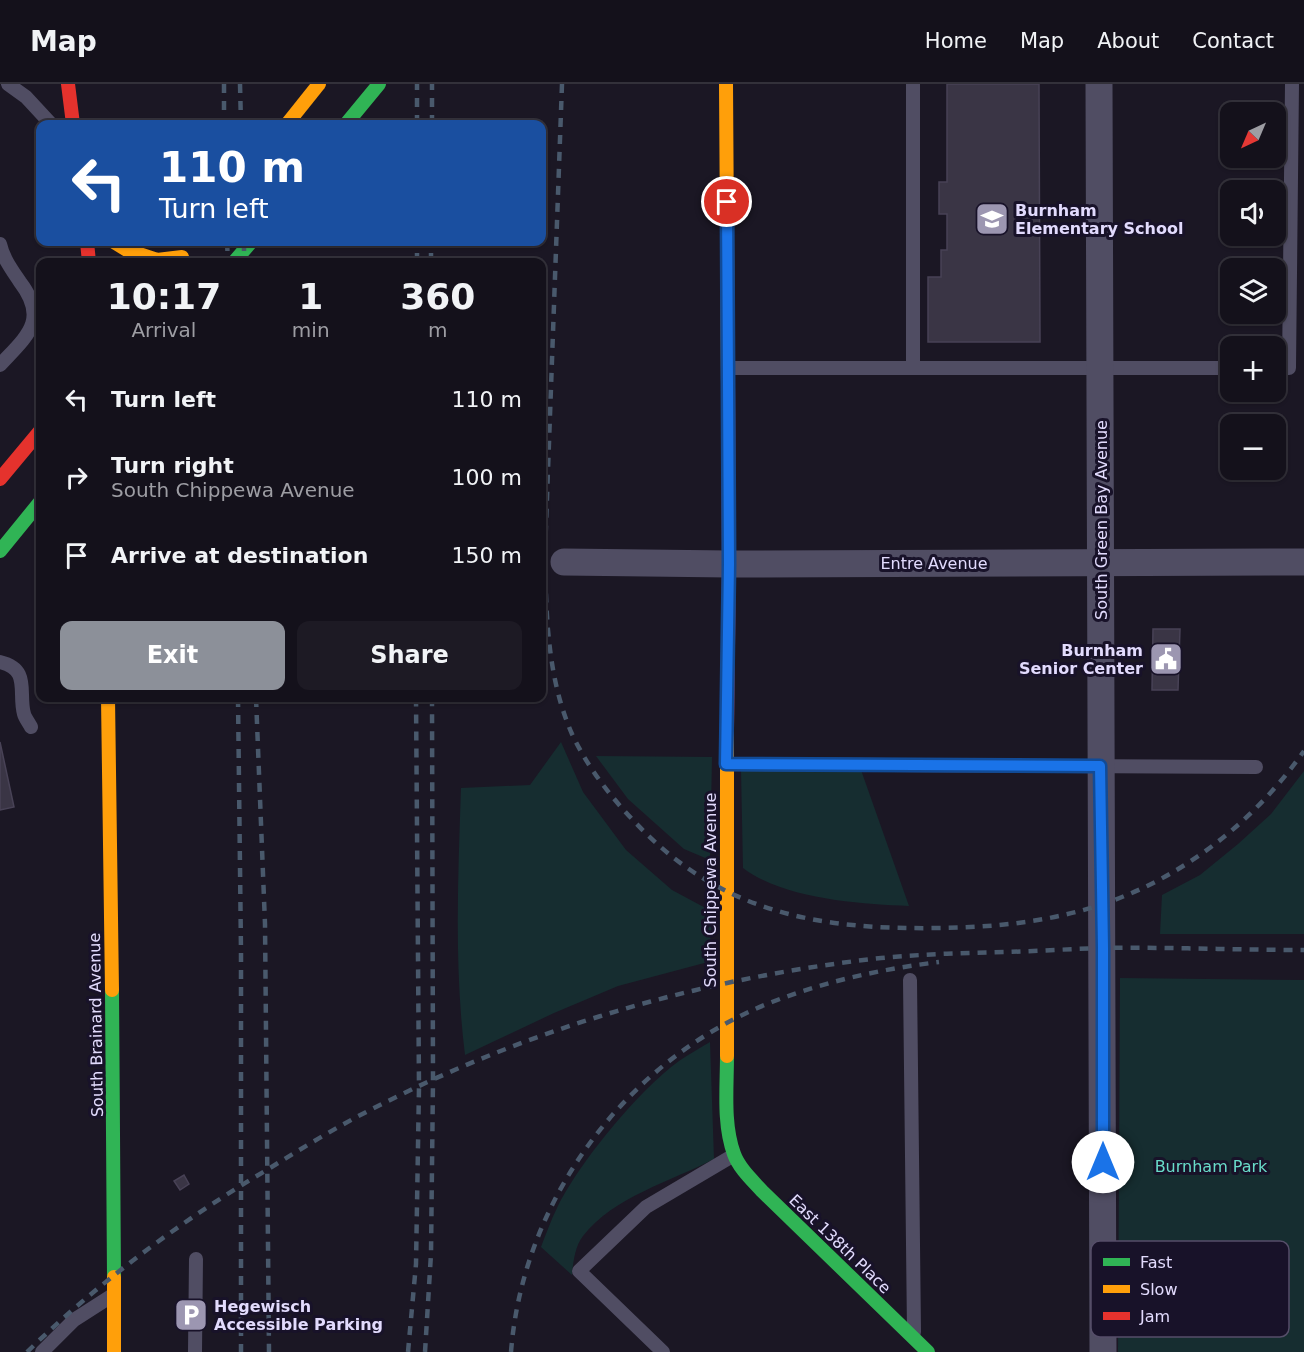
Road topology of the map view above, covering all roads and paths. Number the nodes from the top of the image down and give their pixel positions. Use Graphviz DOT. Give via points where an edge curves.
graph roads {
  1 [pos="9,84"];
  2 [pos="68,84"];
  3 [pos="319,84"];
  4 [pos="379,84"];
  5 [pos="726,84"];
  6 [pos="913,84"];
  7 [pos="1099,84"];
  8 [pos="1292,84"];
  9 [pos="47,120"];
  10 [pos="73,120"];
  11 [pos="289,120"];
  12 [pos="349,120"];
  13 [pos="0,244"];
  14 [pos="120,246"];
  15 [pos="247,246"];
  16 [pos="151,258"];
  17 [pos="237,258"];
  18 [pos="0,365"];
  19 [pos="728,368"];
  20 [pos="913,368"];
  21 [pos="1101,368"];
  22 [pos="1220,368"];
  23 [pos="1286,368"];
  24 [pos="36,436"];
  25 [pos="0,478"];
  26 [pos="36,507"];
  27 [pos="27,537"];
  28 [pos="3,547"];
  29 [pos="564,562"];
  30 [pos="1101,562"];
  31 [pos="1304,562"];
  32 [pos="729,564"];
  33 [pos="0,662"];
  34 [pos="108,702"];
  35 [pos="31,727"];
  36 [pos="726,764"];
  37 [pos="1100,766"];
  38 [pos="1256,767"];
  39 [pos="910,980"];
  40 [pos="734,1155"];
  41 [pos="1103,1241"];
  42 [pos="196,1259"];
  43 [pos="115,1294"];
  44 [pos="914,1339"];
  45 [pos="42,1352"];
  46 [pos="114,1352"];
  47 [pos="195,1352"];
  48 [pos="663,1352"];
  49 [pos="928,1352"];
  1 -- 9 [label="lane"];
  2 -- 10 [label="street"];
  3 -- 11 [label="street"];
  4 -- 12 [label="street"];
  5 -- 19 [label="street, South Chippewa Avenue"];
  6 -- 20 [label="lane"];
  7 -- 21 [label="street, South Green Bay Avenue"];
  8 -- 23 [label="lane"];
  13 -- 18 [label="lane" via="12,271 30,295 35,316 27,337"];
  14 -- 16 [label="street"];
  15 -- 17 [label="street"];
  19 -- 20 [label="lane"];
  19 -- 32 [label="street, South Chippewa Avenue"];
  20 -- 21 [label="lane"];
  21 -- 22 [label="lane"];
  21 -- 30 [label="street, South Green Bay Avenue"];
  24 -- 25 [label="street"];
  26 -- 28 [label="street"];
  27 -- 28 [label="street"];
  29 -- 32 [label="street, Entre Avenue"];
  30 -- 31 [label="street, Entre Avenue"];
  30 -- 32 [label="street, Entre Avenue"];
  30 -- 37 [label="street, South Green Bay Avenue"];
  32 -- 36 [label="street, South Chippewa Avenue"];
  33 -- 35 [label="lane" via="15,670 20,678 24,713"];
  34 -- 43 [label="street, South Brainard Avenue"];
  36 -- 37 [label="lane"];
  36 -- 40 [label="street, South Chippewa Avenue" via="727,1117"];
  37 -- 38 [label="lane"];
  37 -- 41 [label="street, South Green Bay Avenue"];
  39 -- 44 [label="lane"];
  40 -- 44 [label="street, East 138th Place" via="762,1191"];
  40 -- 48 [label="lane" via="646,1207 579,1271"];
  42 -- 47 [label="lane"];
  43 -- 45 [label="lane" via="74,1320"];
  43 -- 46 [label="street, South Brainard Avenue"];
  44 -- 49 [label="street, East 138th Place"];
}
